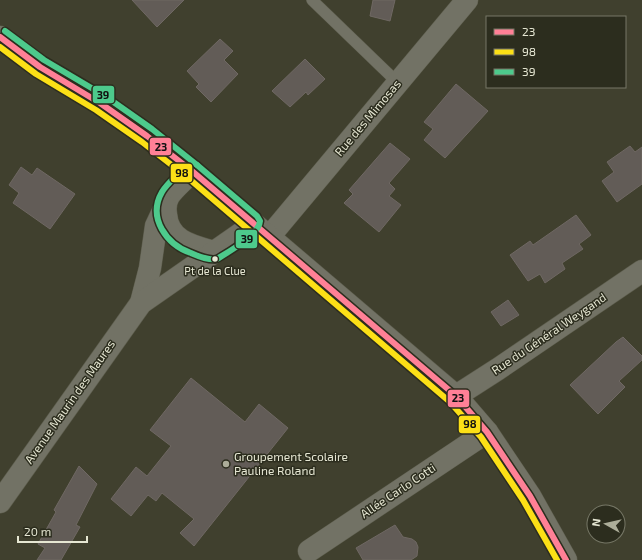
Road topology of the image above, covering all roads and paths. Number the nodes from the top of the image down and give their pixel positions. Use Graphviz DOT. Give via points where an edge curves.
graph roads {
  1 [pos="312,0"];
  2 [pos="467,0"];
  3 [pos="0,36"];
  4 [pos="0,50"];
  5 [pos="40,67"];
  6 [pos="398,83"];
  7 [pos="192,171"];
  8 [pos="165,207"];
  9 [pos="252,222"];
  10 [pos="268,237"];
  11 [pos="214,252"];
  12 [pos="642,271"];
  13 [pos="141,303"];
  14 [pos="456,396"];
  15 [pos="487,432"];
  16 [pos="0,502"];
  17 [pos="309,551"];
  18 [pos="566,560"];
  1 -- 6 [label="lane"];
  2 -- 6 [label="street, Rue des Mimosas"];
  3 -- 5 [label="street"];
  4 -- 5 [label="street"];
  5 -- 7 [label="street" via="100,103"];
  6 -- 10 [label="street, Rue des Mimosas"];
  7 -- 8 [label="street, Avenue Maurin des Maures" via="169,196"];
  7 -- 9 [label="street"];
  8 -- 11 [label="street" via="167,222 172,232 189,245"];
  8 -- 13 [label="street, Avenue Maurin des Maures" via="156,226 150,268"];
  9 -- 10 [label="street"];
  9 -- 11 [label="street, Avenue Maurin des Maures" via="243,232"];
  10 -- 14 [label="street"];
  11 -- 13 [label="street, Avenue Maurin des Maures"];
  12 -- 14 [label="street, Rue du Général Weygand"];
  13 -- 16 [label="street, Avenue Maurin des Maures"];
  14 -- 15 [label="street"];
  15 -- 17 [label="street, Allée Carlo Cotti"];
  15 -- 18 [label="street" via="530,496"];
}
